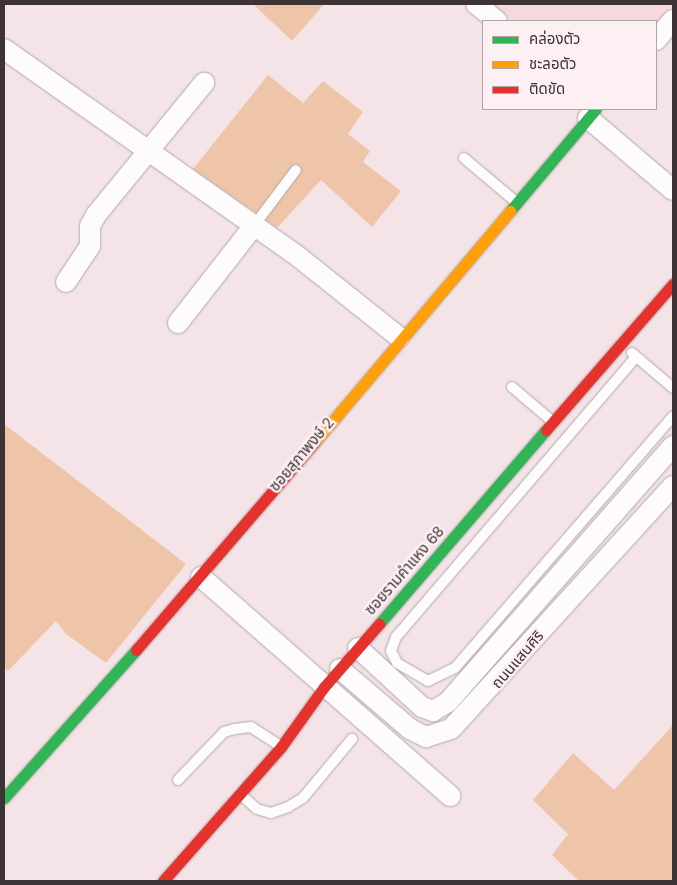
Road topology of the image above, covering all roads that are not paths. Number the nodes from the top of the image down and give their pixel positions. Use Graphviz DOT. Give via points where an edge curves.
graph roads {
  1 [pos="476,4"];
  2 [pos="496,20"];
  3 [pos="673,20"];
  4 [pos="657,39"];
  5 [pos="4,49"];
  6 [pos="204,83"];
  7 [pos="592,114"];
  8 [pos="148,150"];
  9 [pos="464,158"];
  10 [pos="296,170"];
  11 [pos="673,190"];
  12 [pos="516,202"];
  13 [pos="253,226"];
  14 [pos="66,282"];
  15 [pos="673,284"];
  16 [pos="178,322"];
  17 [pos="399,337"];
  18 [pos="620,343"];
  19 [pos="636,357"];
  20 [pos="512,387"];
  21 [pos="673,388"];
  22 [pos="673,416"];
  23 [pos="554,422"];
  24 [pos="673,446"];
  25 [pos="673,486"];
  26 [pos="616,508"];
  27 [pos="636,527"];
  28 [pos="201,576"];
  29 [pos="358,648"];
  30 [pos="340,669"];
  31 [pos="324,687"];
  32 [pos="422,706"];
  33 [pos="415,732"];
  34 [pos="352,739"];
  35 [pos="281,747"];
  36 [pos="178,780"];
  37 [pos="240,795"];
  38 [pos="450,796"];
  39 [pos="4,798"];
  40 [pos="163,881"];
  1 -- 2 [label="street"];
  3 -- 4 [label="street"];
  5 -- 8 [label="street"];
  6 -- 8 [label="street"];
  7 -- 11 [label="street"];
  7 -- 12 [label="street, ซอยสุภาพงษ์ 2"];
  8 -- 13 [label="street"];
  8 -- 14 [label="street" via="96,214 90,226 90,246"];
  9 -- 12 [label="lane"];
  10 -- 13 [label="lane"];
  12 -- 17 [label="street, ซอยสุภาพงษ์ 2"];
  13 -- 16 [label="street"];
  13 -- 17 [label="street"];
  15 -- 18 [label="street, ซอยรามคำแหง 68"];
  17 -- 28 [label="street, ซอยสุภาพงษ์ 2"];
  18 -- 19 [label="lane"];
  18 -- 23 [label="street, ซอยรามคำแหง 68"];
  19 -- 21 [label="lane"];
  19 -- 22 [label="lane" via="396,637 390,651 397,663 428,681 455,668"];
  20 -- 23 [label="lane"];
  23 -- 29 [label="street, ซอยรามคำแหง 68"];
  24 -- 26 [label="street, ถนนแสนศิริ"];
  25 -- 27 [label="street, ถนนแสนศิริ"];
  26 -- 27 [label="street"];
  26 -- 32 [label="street, ถนนแสนศิริ" via="448,702 434,711"];
  27 -- 33 [label="street, ถนนแสนศิริ" via="472,712 437,736"];
  28 -- 31 [label="street"];
  28 -- 39 [label="street, ซอยสุภาพงษ์ 2"];
  29 -- 30 [label="street, ซอยรามคำแหง 68"];
  29 -- 32 [label="street"];
  30 -- 31 [label="street, ซอยรามคำแหง 68"];
  30 -- 33 [label="street"];
  31 -- 35 [label="street, ซอยรามคำแหง 68"];
  31 -- 38 [label="street"];
  32 -- 33 [label="street"];
  34 -- 37 [label="lane" via="303,798 288,808 271,813 257,809"];
  35 -- 36 [label="lane" via="251,726 224,732"];
  35 -- 37 [label="street, ซอยรามคำแหง 68"];
  37 -- 40 [label="street, ซอยรามคำแหง 68"];
}
